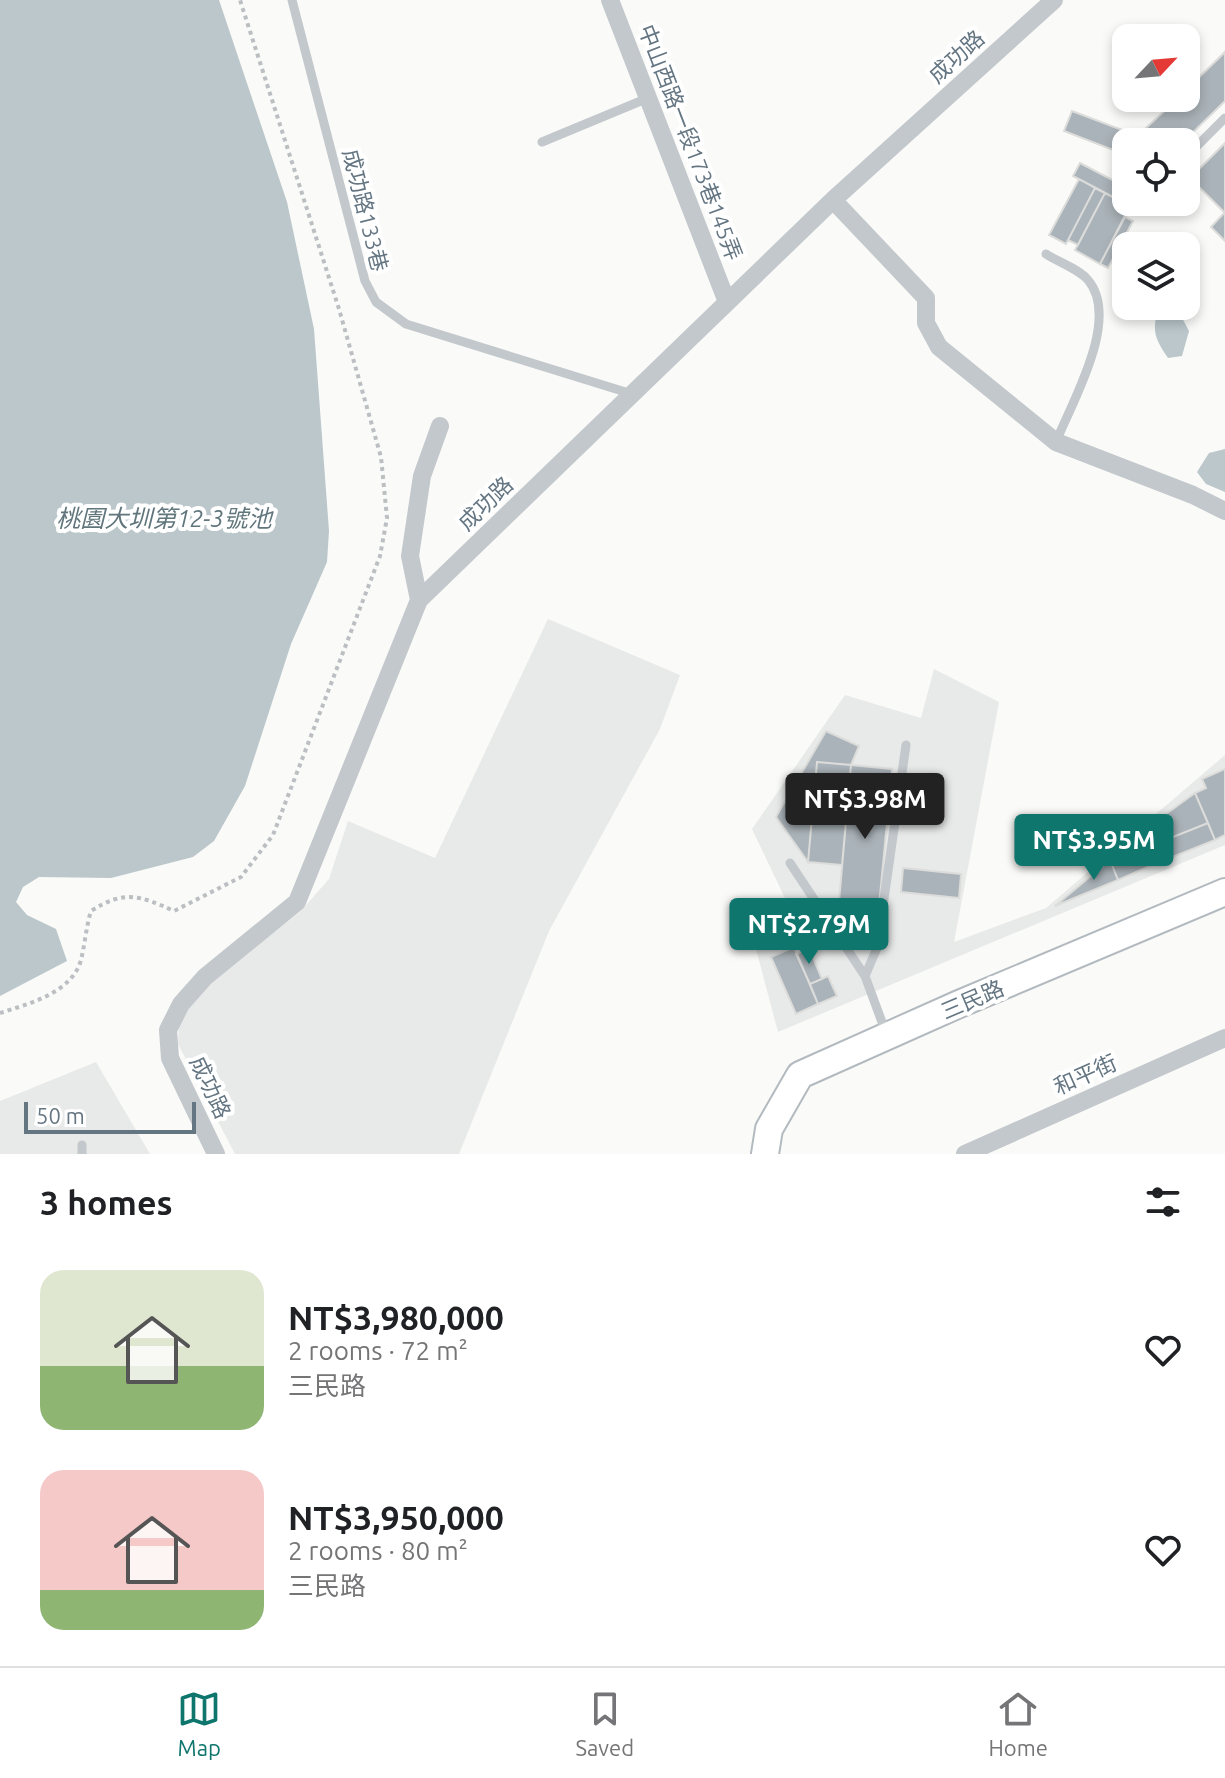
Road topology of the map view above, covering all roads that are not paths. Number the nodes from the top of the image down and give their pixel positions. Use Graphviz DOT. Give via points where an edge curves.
graph roads {
  1 [pos="292,0"];
  2 [pos="610,0"];
  3 [pos="1054,0"];
  4 [pos="648,98"];
  5 [pos="1225,118"];
  6 [pos="542,142"];
  7 [pos="1200,143"];
  8 [pos="833,200"];
  9 [pos="1046,254"];
  10 [pos="727,302"];
  11 [pos="632,394"];
  12 [pos="440,426"];
  13 [pos="1056,442"];
  14 [pos="1225,511"];
  15 [pos="419,600"];
  16 [pos="906,745"];
  17 [pos="790,863"];
  18 [pos="1225,892"];
  19 [pos="865,976"];
  20 [pos="887,1036"];
  21 [pos="1225,1038"];
  22 [pos="216,1154"];
  23 [pos="765,1154"];
  24 [pos="965,1154"];
  1 -- 11 [label="lane, 成功路133巷" via="365,281 376,302 406,324"];
  2 -- 4 [label="street, 中山西路一段173巷145弄"];
  3 -- 8 [label="street, 成功路"];
  4 -- 6 [label="lane"];
  4 -- 10 [label="street, 中山西路一段173巷145弄"];
  5 -- 7 [label="lane"];
  8 -- 10 [label="street, 成功路"];
  8 -- 13 [label="street" via="926,298 926,323 939,347"];
  9 -- 13 [label="lane" via="1088,280 1099,301 1101,331"];
  10 -- 11 [label="street, 成功路"];
  11 -- 15 [label="street, 成功路"];
  12 -- 15 [label="street" via="422,476 410,556"];
  13 -- 14 [label="street"];
  15 -- 22 [label="street, 成功路" via="297,902 205,977 181,1004 168,1030 170,1058"];
  16 -- 19 [label="lane" via="877,948"];
  17 -- 19 [label="lane"];
  18 -- 20 [label="street, 三民路"];
  19 -- 20 [label="lane"];
  20 -- 23 [label="street, 三民路" via="800,1075 769,1129"];
  21 -- 24 [label="street, 和平街"];
}
